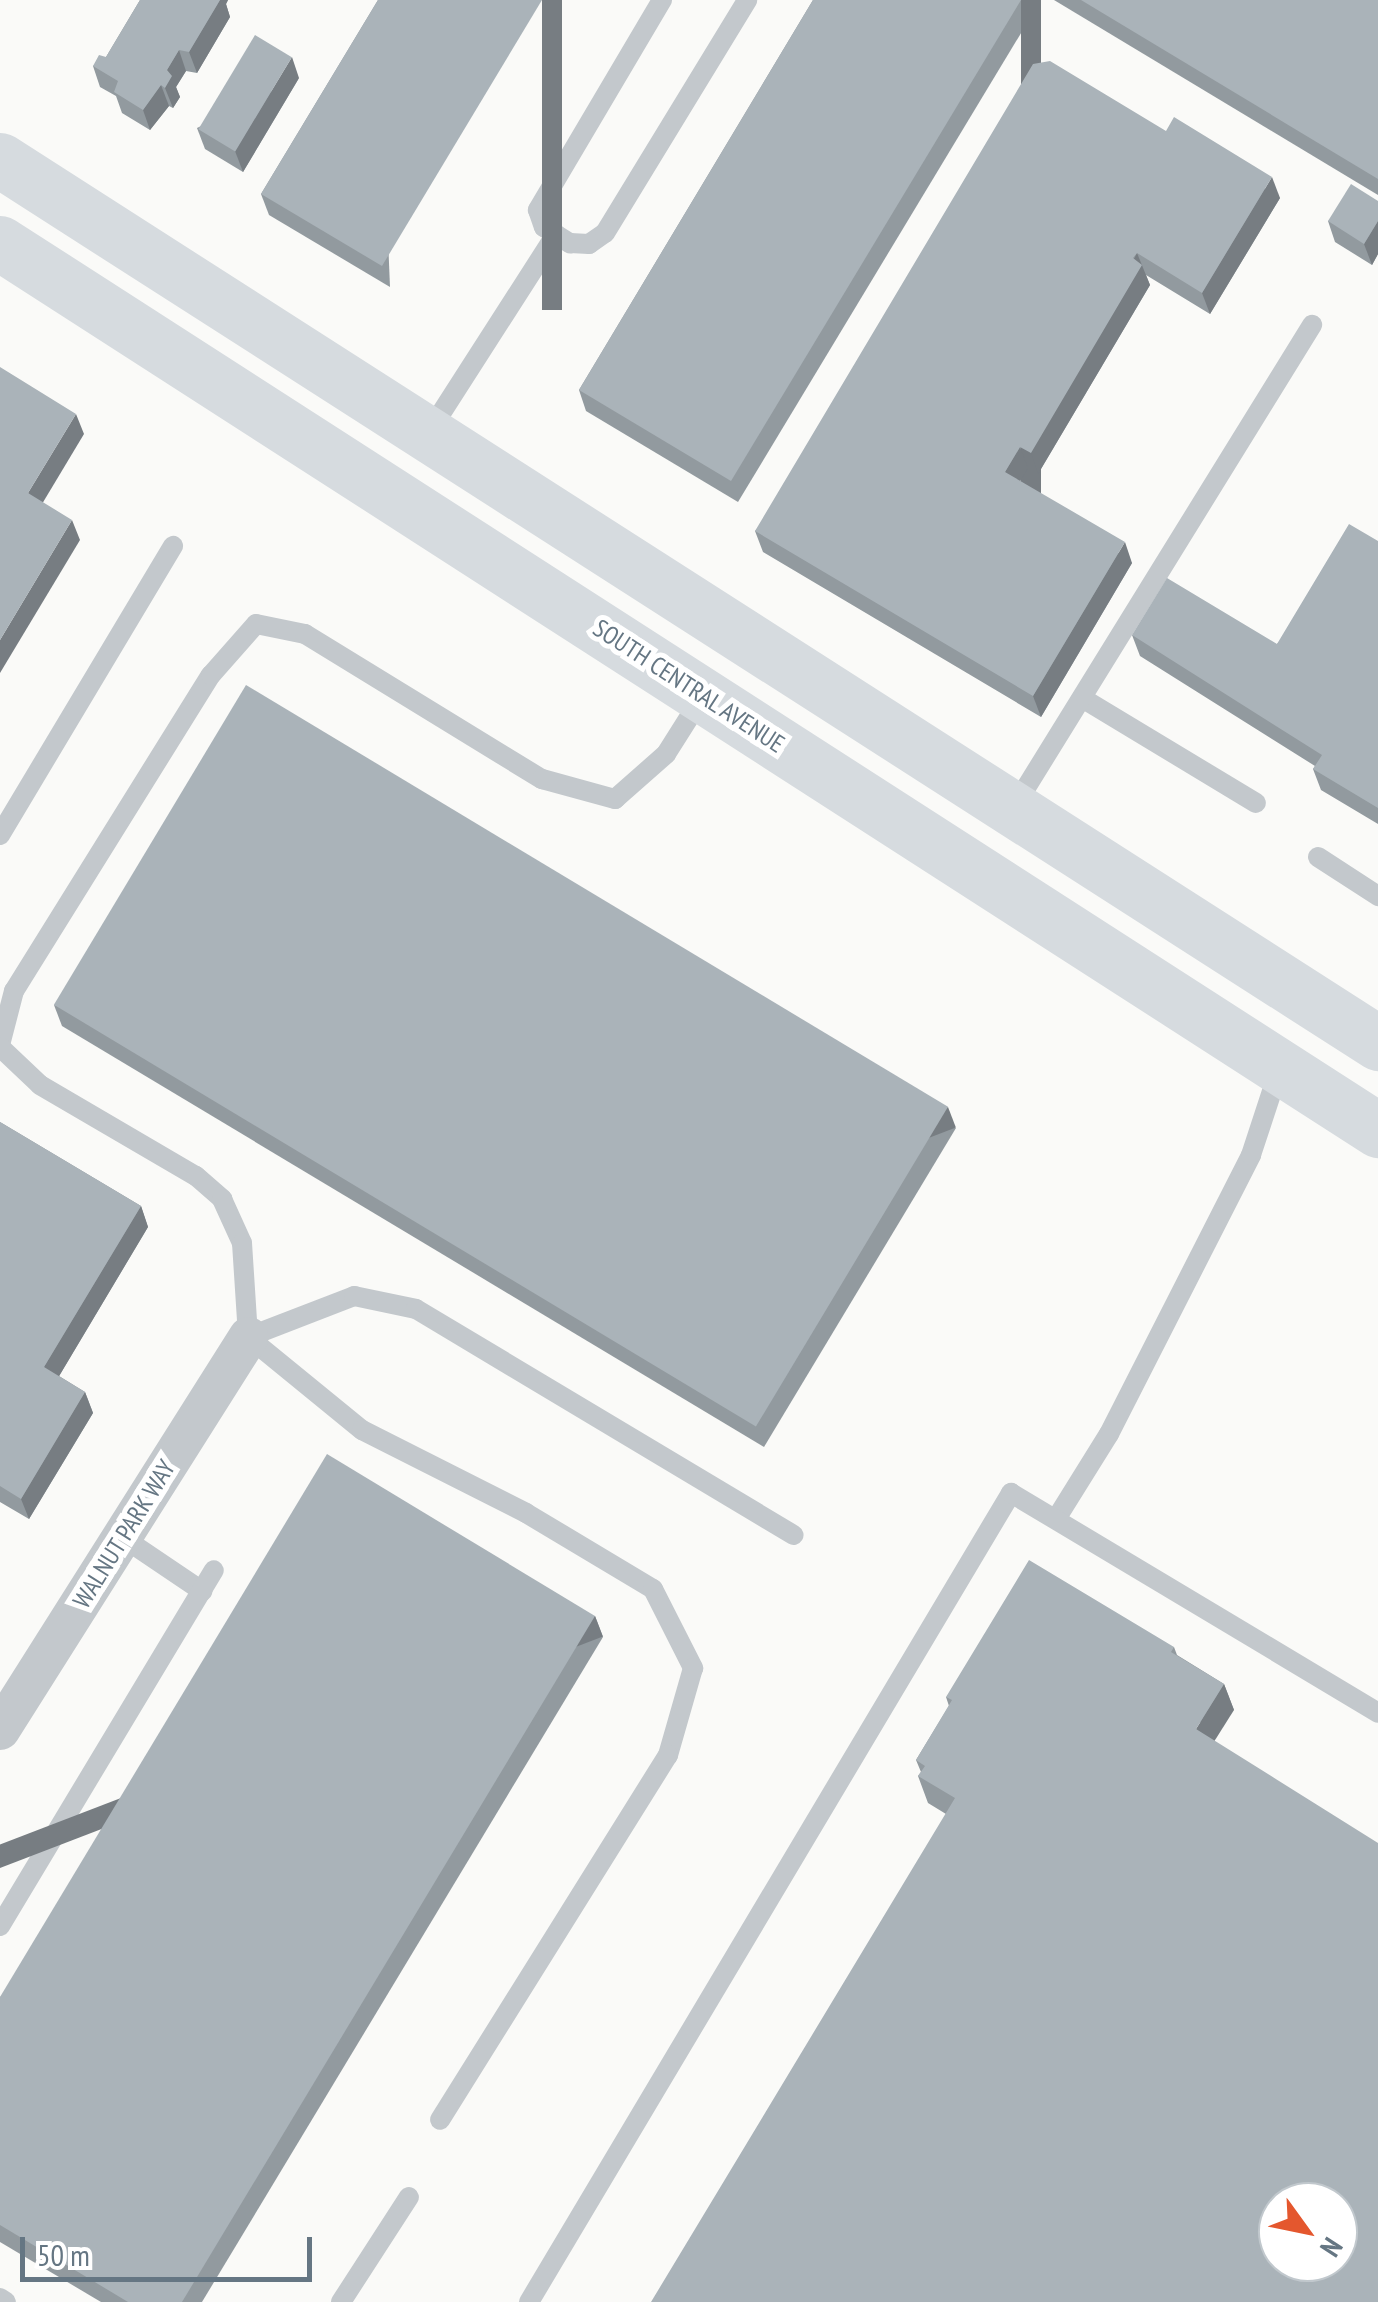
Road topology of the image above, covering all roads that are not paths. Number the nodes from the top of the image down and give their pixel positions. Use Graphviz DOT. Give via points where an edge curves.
graph roads {
  1 [pos="662,0"];
  2 [pos="747,0"];
  3 [pos="0,160"];
  4 [pos="556,234"];
  5 [pos="0,244"];
  6 [pos="1312,326"];
  7 [pos="428,434"];
  8 [pos="174,546"];
  9 [pos="703,695"];
  10 [pos="1082,698"];
  11 [pos="991,795"];
  12 [pos="1256,803"];
  13 [pos="0,835"];
  14 [pos="930,841"];
  15 [pos="1318,857"];
  16 [pos="1378,896"];
  17 [pos="1288,985"];
  18 [pos="1370,1031"];
  19 [pos="0,1046"];
  20 [pos="1280,1067"];
  21 [pos="1378,1130"];
  22 [pos="248,1338"];
  23 [pos="1056,1520"];
  24 [pos="794,1535"];
  25 [pos="122,1537"];
  26 [pos="214,1570"];
  27 [pos="202,1591"];
  28 [pos="11,1688"];
  29 [pos="1378,1713"];
  30 [pos="0,1730"];
  31 [pos="0,1926"];
  32 [pos="440,2120"];
  33 [pos="409,2197"];
  34 [pos="340,2302"];
  35 [pos="529,2302"];
  1 -- 4 [label="lane" via="546,191 538,210"];
  2 -- 4 [label="lane" via="606,232 589,244"];
  3 -- 7 [label="main road"];
  4 -- 7 [label="lane"];
  5 -- 9 [label="main road, SOUTH CENTRAL AVENUE"];
  6 -- 10 [label="lane"];
  7 -- 11 [label="main road"];
  8 -- 13 [label="lane"];
  9 -- 14 [label="main road, SOUTH CENTRAL AVENUE"];
  9 -- 19 [label="lane" via="666,754 615,799 542,779 305,634 256,624 210,675 14,991"];
  10 -- 11 [label="lane"];
  10 -- 12 [label="lane"];
  11 -- 14 [label="main road"];
  11 -- 17 [label="main road"];
  14 -- 20 [label="main road, SOUTH CENTRAL AVENUE"];
  15 -- 16 [label="lane"];
  17 -- 18 [label="main road"];
  17 -- 20 [label="main road"];
  19 -- 22 [label="lane" via="40,1085 196,1176 222,1199 242,1243"];
  20 -- 21 [label="main road, SOUTH CENTRAL AVENUE"];
  20 -- 23 [label="lane" via="1251,1155 1109,1434"];
  22 -- 24 [label="lane" via="354,1296 416,1309"];
  22 -- 25 [label="street, WALNUT PARK WAY"];
  22 -- 32 [label="lane" via="362,1430 526,1514 652,1589 694,1668 668,1755"];
  23 -- 29 [label="lane"];
  23 -- 35 [label="lane" via="1011,1492"];
  25 -- 27 [label="lane"];
  25 -- 28 [label="street, WALNUT PARK WAY"];
  26 -- 27 [label="lane"];
  27 -- 31 [label="lane"];
  28 -- 30 [label="street, WALNUT PARK WAY"];
  33 -- 34 [label="lane"];
}
